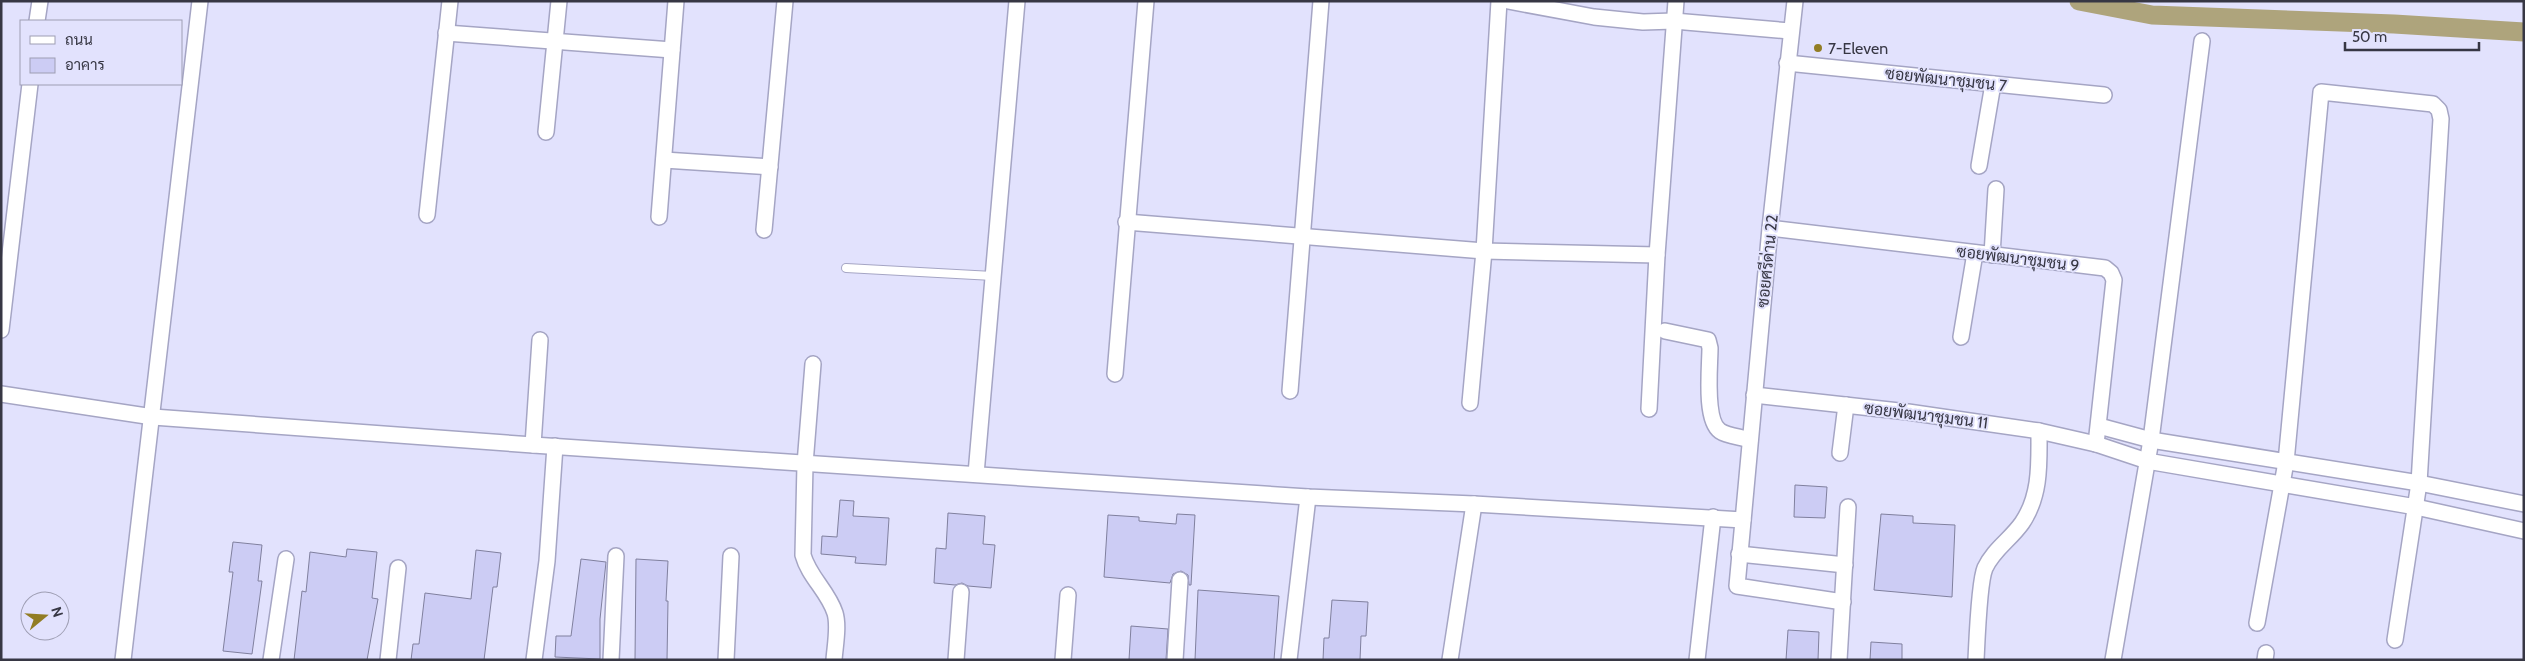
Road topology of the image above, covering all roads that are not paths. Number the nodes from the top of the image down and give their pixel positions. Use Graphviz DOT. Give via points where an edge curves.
graph roads {
  1 [pos="40,1"];
  2 [pos="200,1"];
  3 [pos="450,1"];
  4 [pos="559,1"];
  5 [pos="676,1"];
  6 [pos="785,1"];
  7 [pos="1017,1"];
  8 [pos="1146,1"];
  9 [pos="1321,1"];
  10 [pos="1499,1"];
  11 [pos="1508,1"];
  12 [pos="1676,1"];
  13 [pos="1794,1"];
  14 [pos="37,20"];
  15 [pos="1674,21"];
  16 [pos="1790,31"];
  17 [pos="446,33"];
  18 [pos="2202,41"];
  19 [pos="555,42"];
  20 [pos="672,50"];
  21 [pos="1787,63"];
  22 [pos="1993,84"];
  23 [pos="30,85"];
  24 [pos="2104,95"];
  25 [pos="546,132"];
  26 [pos="664,160"];
  27 [pos="1979,166"];
  28 [pos="770,167"];
  29 [pos="1996,189"];
  30 [pos="427,215"];
  31 [pos="659,217"];
  32 [pos="1126,222"];
  33 [pos="1770,228"];
  34 [pos="764,230"];
  35 [pos="1304,237"];
  36 [pos="1484,251"];
  37 [pos="1975,252"];
  38 [pos="1656,255"];
  39 [pos="1992,255"];
  40 [pos="846,268"];
  41 [pos="993,276"];
  42 [pos="1,330"];
  43 [pos="1666,331"];
  44 [pos="1961,337"];
  45 [pos="540,340"];
  46 [pos="813,364"];
  47 [pos="1115,374"];
  48 [pos="1290,391"];
  49 [pos="1,394"];
  50 [pos="1754,395"];
  51 [pos="1470,403"];
  52 [pos="1846,405"];
  53 [pos="1650,409"];
  54 [pos="153,417"];
  55 [pos="2099,426"];
  56 [pos="2040,431"];
  57 [pos="1750,440"];
  58 [pos="2151,440"];
  59 [pos="2096,444"];
  60 [pos="533,445"];
  61 [pos="555,446"];
  62 [pos="1840,453"];
  63 [pos="2147,461"];
  64 [pos="2286,462"];
  65 [pos="805,464"];
  66 [pos="976,474"];
  67 [pos="2419,483"];
  68 [pos="2281,485"];
  69 [pos="1308,497"];
  70 [pos="1474,504"];
  71 [pos="2524,504"];
  72 [pos="1848,507"];
  73 [pos="2416,507"];
  74 [pos="1713,517"];
  75 [pos="1743,520"];
  76 [pos="2524,531"];
  77 [pos="1739,554"];
  78 [pos="616,556"];
  79 [pos="731,556"];
  80 [pos="286,559"];
  81 [pos="1845,565"];
  82 [pos="398,568"];
  83 [pos="1180,580"];
  84 [pos="961,592"];
  85 [pos="1068,595"];
  86 [pos="1843,602"];
  87 [pos="2257,623"];
  88 [pos="2395,640"];
  89 [pos="123,660"];
  90 [pos="271,660"];
  91 [pos="388,660"];
  92 [pos="534,660"];
  93 [pos="611,660"];
  94 [pos="726,660"];
  95 [pos="834,660"];
  96 [pos="956,660"];
  97 [pos="1064,660"];
  98 [pos="1175,660"];
  99 [pos="1289,660"];
  100 [pos="1450,660"];
  101 [pos="1696,660"];
  102 [pos="1839,660"];
  103 [pos="1976,660"];
  104 [pos="2113,660"];
  1 -- 14 [label="street"];
  2 -- 54 [label="street"];
  3 -- 17 [label="street"];
  4 -- 19 [label="street"];
  5 -- 20 [label="street"];
  6 -- 28 [label="street"];
  7 -- 41 [label="street"];
  8 -- 32 [label="street"];
  9 -- 35 [label="street"];
  10 -- 36 [label="street"];
  11 -- 15 [label="street" via="1594,17 1643,22"];
  12 -- 15 [label="street"];
  13 -- 16 [label="street, ซอยศรีด่าน 22"];
  15 -- 16 [label="street"];
  15 -- 38 [label="street"];
  16 -- 21 [label="street, ซอยศรีด่าน 22"];
  17 -- 19 [label="street"];
  17 -- 30 [label="street"];
  18 -- 58 [label="street"];
  19 -- 20 [label="street"];
  19 -- 25 [label="street"];
  20 -- 26 [label="street"];
  21 -- 22 [label="street, ซอยพัฒนาชุมชน 7"];
  21 -- 33 [label="street, ซอยศรีด่าน 22"];
  22 -- 24 [label="street, ซอยพัฒนาชุมชน 7"];
  22 -- 27 [label="street"];
  23 -- 42 [label="street"];
  26 -- 28 [label="street"];
  26 -- 31 [label="street"];
  28 -- 34 [label="street"];
  29 -- 39 [label="street"];
  32 -- 35 [label="street"];
  32 -- 47 [label="street"];
  33 -- 37 [label="street, ซอยพัฒนาชุมชน 9"];
  33 -- 50 [label="street, ซอยศรีด่าน 22"];
  35 -- 36 [label="street"];
  35 -- 48 [label="street"];
  36 -- 38 [label="street"];
  36 -- 51 [label="street"];
  37 -- 39 [label="street, ซอยพัฒนาชุมชน 9"];
  37 -- 44 [label="street"];
  38 -- 53 [label="street"];
  39 -- 55 [label="street, ซอยพัฒนาชุมชน 9" via="2105,268 2111,273 2114,280"];
  40 -- 41 [label="lane"];
  41 -- 66 [label="street"];
  43 -- 57 [label="street" via="1708,340 1710,407 1714,424 1720,432"];
  45 -- 60 [label="street"];
  46 -- 65 [label="street"];
  49 -- 54 [label="street"];
  50 -- 52 [label="street, ซอยพัฒนาชุมชน 11"];
  50 -- 57 [label="street, ซอยศรีด่าน 22"];
  52 -- 56 [label="street, ซอยพัฒนาชุมชน 11"];
  52 -- 62 [label="street"];
  54 -- 60 [label="street"];
  54 -- 89 [label="street"];
  55 -- 58 [label="street"];
  55 -- 59 [label="street"];
  56 -- 59 [label="street, ซอยพัฒนาชุมชน 11"];
  56 -- 103 [label="street" via="2039,477 2032,505 2021,524 1994,552 1984,570"];
  57 -- 75 [label="street, ซอยศรีด่าน 22"];
  58 -- 63 [label="street"];
  58 -- 64 [label="street"];
  59 -- 63 [label="street, ซอยพัฒนาชุมชน 11"];
  60 -- 61 [label="street"];
  61 -- 65 [label="street"];
  61 -- 92 [label="street" via="547,561"];
  63 -- 68 [label="street, ซอยพัฒนาชุมชน 11"];
  63 -- 104 [label="street"];
  64 -- 67 [label="street"];
  64 -- 67 [label="street" via="2321,92 2433,104 2441,119"];
  64 -- 68 [label="street"];
  65 -- 66 [label="street"];
  65 -- 95 [label="street" via="803,554 806,567 836,615"];
  66 -- 69 [label="street"];
  67 -- 71 [label="street"];
  67 -- 73 [label="street"];
  68 -- 73 [label="street, ซอยพัฒนาชุมชน 11"];
  68 -- 87 [label="street"];
  69 -- 70 [label="street"];
  69 -- 99 [label="street"];
  70 -- 74 [label="street"];
  70 -- 100 [label="street"];
  72 -- 81 [label="street"];
  73 -- 76 [label="street, ซอยพัฒนาชุมชน 11"];
  73 -- 88 [label="street"];
  74 -- 75 [label="street"];
  74 -- 101 [label="street"];
  75 -- 77 [label="street, ซอยศรีด่าน 22"];
  77 -- 81 [label="street"];
  77 -- 86 [label="street, ซอยศรีด่าน 22" via="1737,588"];
  78 -- 93 [label="street"];
  79 -- 94 [label="street"];
  80 -- 90 [label="street"];
  81 -- 86 [label="street"];
  82 -- 91 [label="street"];
  83 -- 98 [label="street"];
  84 -- 96 [label="street"];
  85 -- 97 [label="street"];
  86 -- 102 [label="street"];
}
